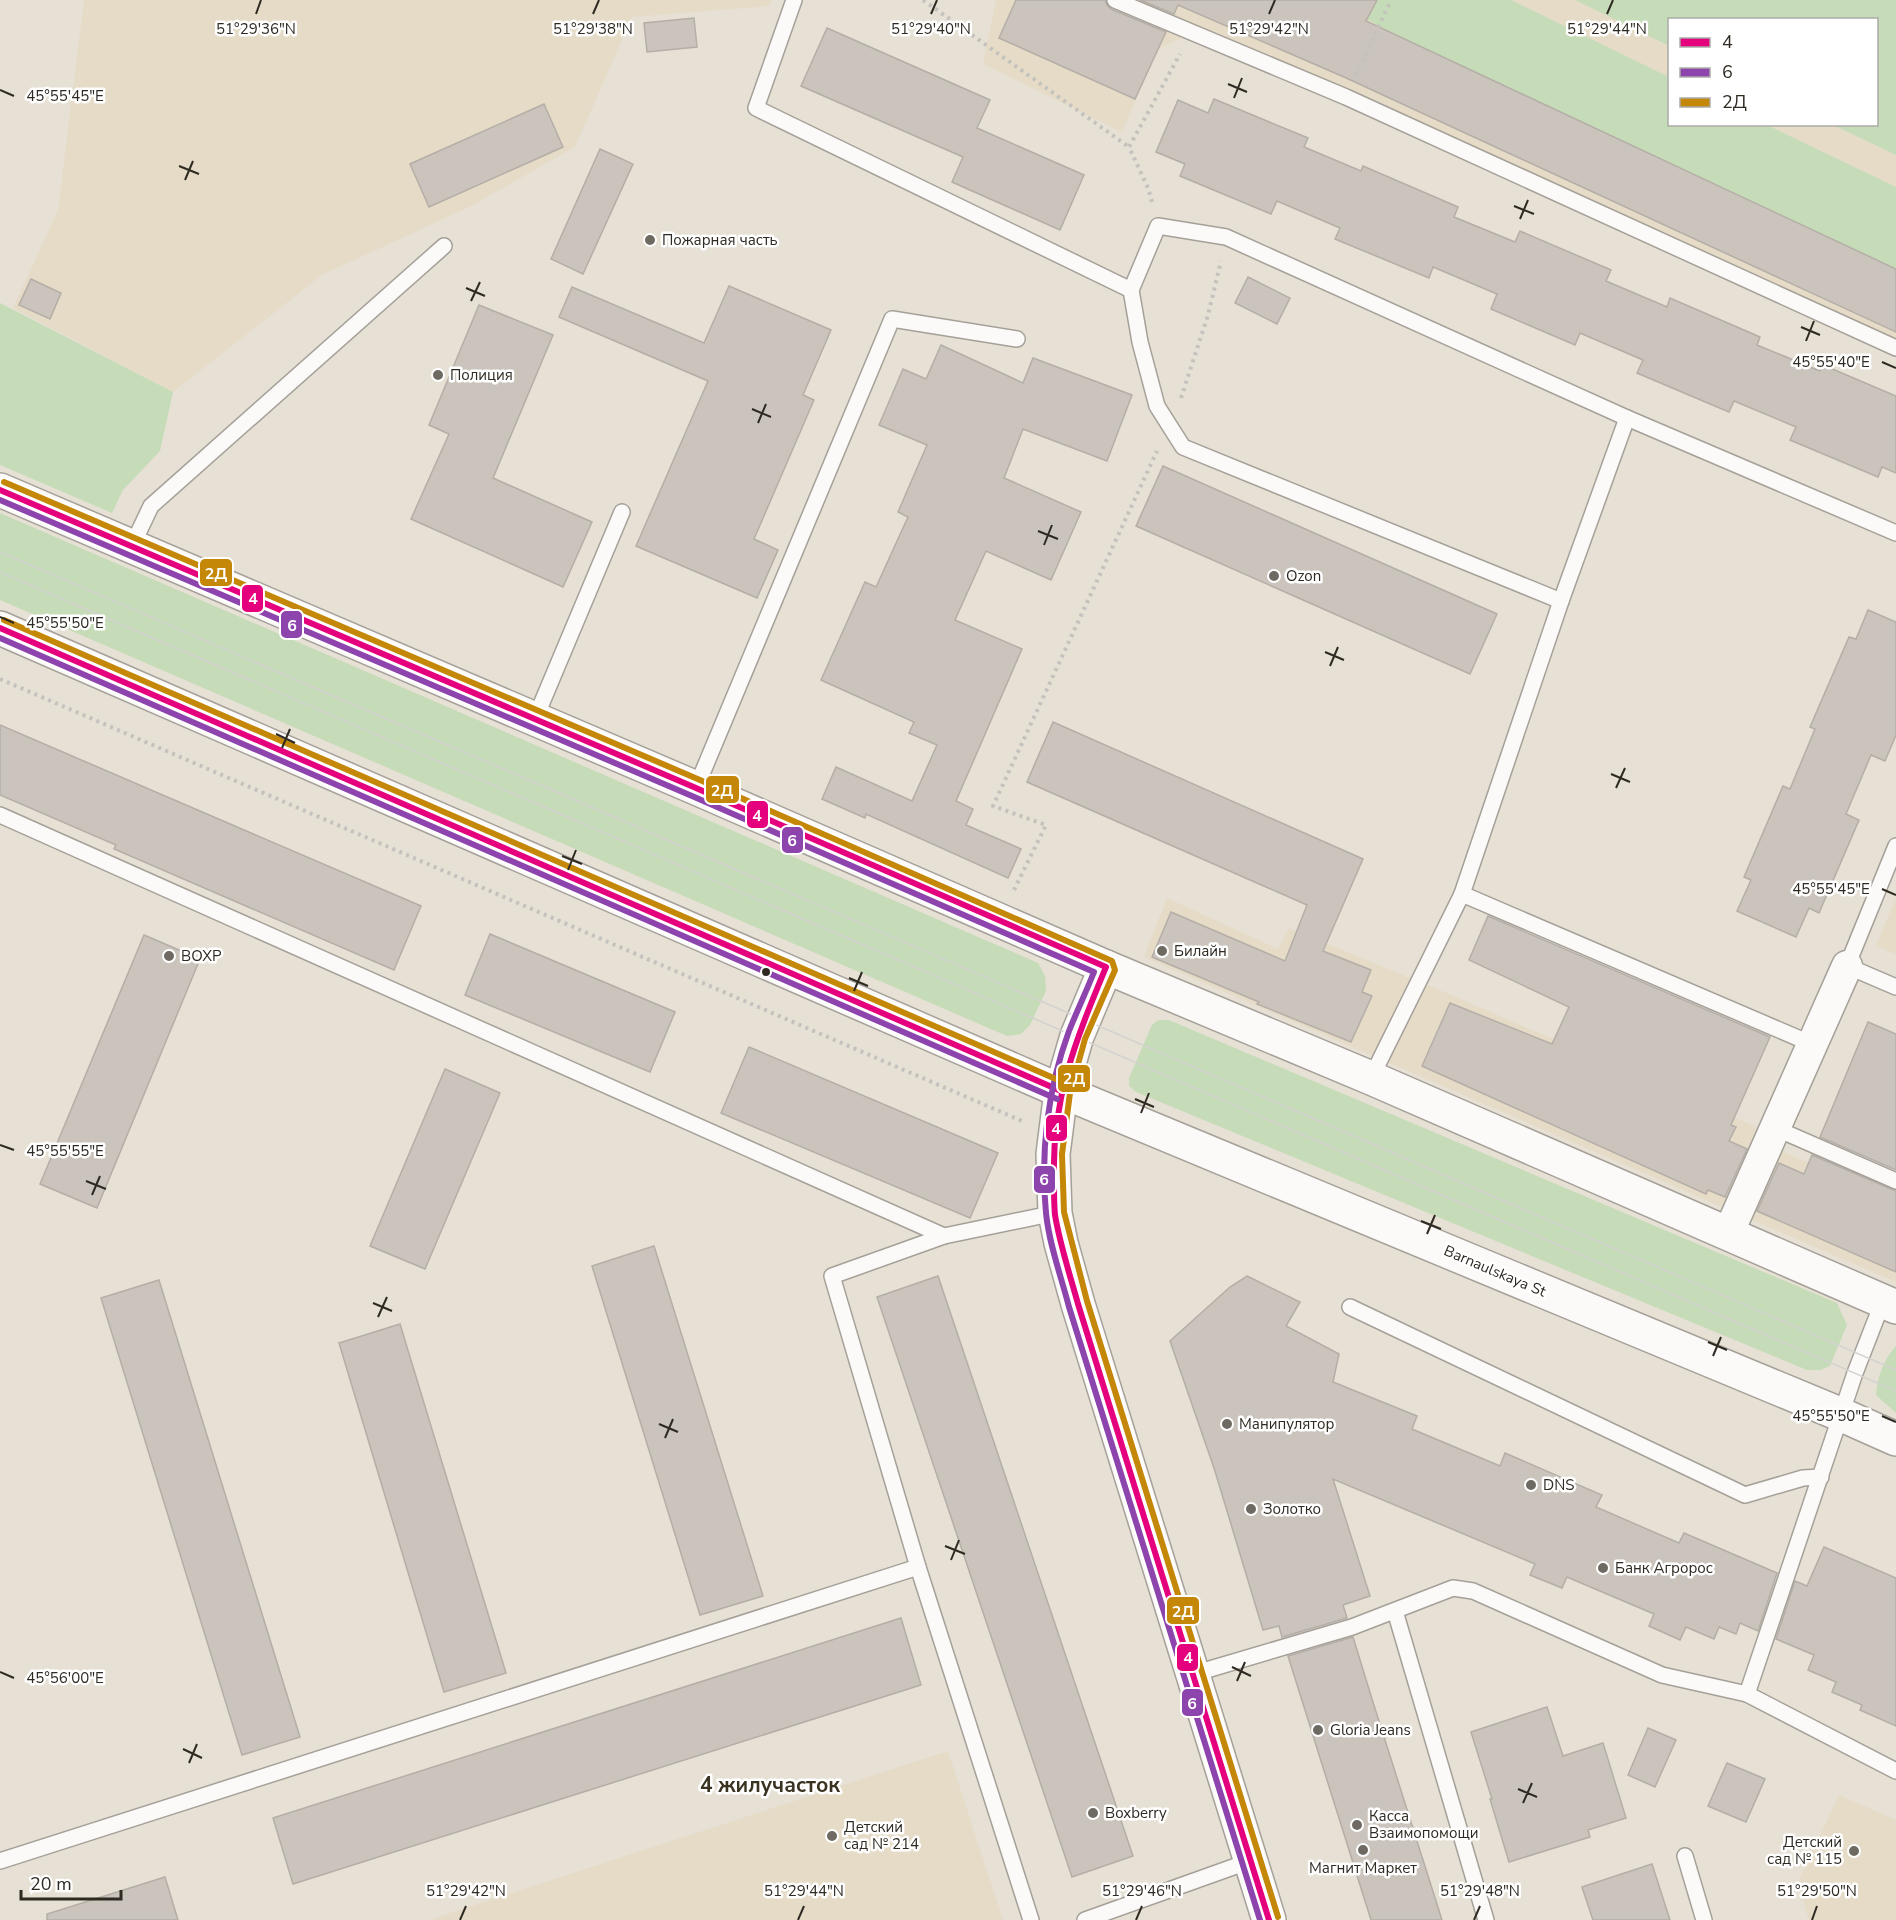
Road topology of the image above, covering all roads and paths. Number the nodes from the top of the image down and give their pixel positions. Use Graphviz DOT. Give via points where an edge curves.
graph roads {
  1 [pos="794,0"];
  2 [pos="923,0"];
  3 [pos="1115,0"];
  4 [pos="1390,0"];
  5 [pos="1194,33"];
  6 [pos="1346,97"];
  7 [pos="1129,147"];
  8 [pos="1158,226"];
  9 [pos="1226,237"];
  10 [pos="444,246"];
  11 [pos="1131,290"];
  12 [pos="1017,339"];
  13 [pos="1896,348"];
  14 [pos="1628,418"];
  15 [pos="1170,425"];
  16 [pos="0,490"];
  17 [pos="622,512"];
  18 [pos="1896,533"];
  19 [pos="132,546"];
  20 [pos="1561,601"];
  21 [pos="0,628"];
  22 [pos="0,680"];
  23 [pos="535,718"];
  24 [pos="696,788"];
  25 [pos="0,815"];
  26 [pos="1896,846"];
  27 [pos="1462,894"];
  28 [pos="999,921"];
  29 [pos="1847,966"];
  30 [pos="1106,967"];
  31 [pos="1896,987"];
  32 [pos="1812,1044"];
  33 [pos="1371,1078"];
  34 [pos="1061,1090"];
  35 [pos="1774,1128"];
  36 [pos="1053,1154"];
  37 [pos="1896,1181"];
  38 [pos="1055,1213"];
  39 [pos="1728,1234"];
  40 [pos="944,1236"];
  41 [pos="1890,1304"];
  42 [pos="1350,1307"];
  43 [pos="1842,1415"];
  44 [pos="1896,1439"];
  45 [pos="1821,1477"];
  46 [pos="918,1567"];
  47 [pos="1395,1611"];
  48 [pos="1193,1674"];
  49 [pos="1747,1694"];
  50 [pos="1896,1771"];
  51 [pos="1685,1856"];
  52 [pos="0,1861"];
  53 [pos="1250,1861"];
  54 [pos="1031,1920"];
  55 [pos="1085,1920"];
  56 [pos="1269,1920"];
  57 [pos="1486,1920"];
  58 [pos="1704,1920"];
  1 -- 11 [label="lane" via="756,108"];
  2 -- 7 [label="path"];
  3 -- 5 [label="lane"];
  4 -- 6 [label="path"];
  5 -- 6 [label="lane"];
  5 -- 7 [label="path"];
  6 -- 13 [label="lane"];
  7 -- 8 [label="path" via="1148,188"];
  8 -- 9 [label="lane"];
  8 -- 11 [label="lane"];
  9 -- 14 [label="lane"];
  9 -- 15 [label="path" via="1208,315"];
  10 -- 19 [label="lane" via="151,506"];
  11 -- 15 [label="lane" via="1157,406"];
  12 -- 24 [label="lane" via="891,319"];
  14 -- 18 [label="lane"];
  14 -- 20 [label="lane"];
  15 -- 20 [label="lane" via="1183,447"];
  15 -- 28 [label="path" via="993,806 1046,825"];
  16 -- 19 [label="main road"];
  17 -- 23 [label="lane"];
  19 -- 23 [label="main road"];
  20 -- 27 [label="lane"];
  21 -- 34 [label="main road, Barnaulskaya St"];
  22 -- 36 [label="path" via="1030,1125"];
  23 -- 24 [label="main road"];
  24 -- 28 [label="main road"];
  25 -- 40 [label="lane"];
  26 -- 29 [label="lane"];
  27 -- 32 [label="lane"];
  27 -- 33 [label="lane"];
  28 -- 30 [label="main road"];
  29 -- 31 [label="lane"];
  29 -- 32 [label="street"];
  30 -- 33 [label="main road"];
  30 -- 34 [label="main road" via="1077,1036"];
  32 -- 35 [label="street"];
  33 -- 39 [label="main road"];
  34 -- 36 [label="main road"];
  34 -- 43 [label="main road, Barnaulskaya St"];
  35 -- 37 [label="lane"];
  35 -- 39 [label="street"];
  36 -- 38 [label="main road"];
  38 -- 40 [label="lane"];
  38 -- 48 [label="main road" via="1078,1304"];
  39 -- 41 [label="main road"];
  40 -- 46 [label="lane" via="832,1276"];
  41 -- 43 [label="lane" via="1855,1373"];
  42 -- 45 [label="lane" via="1745,1495 1803,1478"];
  43 -- 44 [label="main road, Barnaulskaya St"];
  43 -- 45 [label="lane"];
  45 -- 49 [label="lane"];
  46 -- 52 [label="lane"];
  46 -- 54 [label="lane"];
  47 -- 48 [label="lane"];
  47 -- 49 [label="lane" via="1453,1588 1473,1591 1662,1675"];
  47 -- 57 [label="lane"];
  48 -- 53 [label="main road"];
  49 -- 50 [label="lane"];
  51 -- 58 [label="lane"];
  53 -- 55 [label="lane"];
  53 -- 56 [label="main road"];
}
